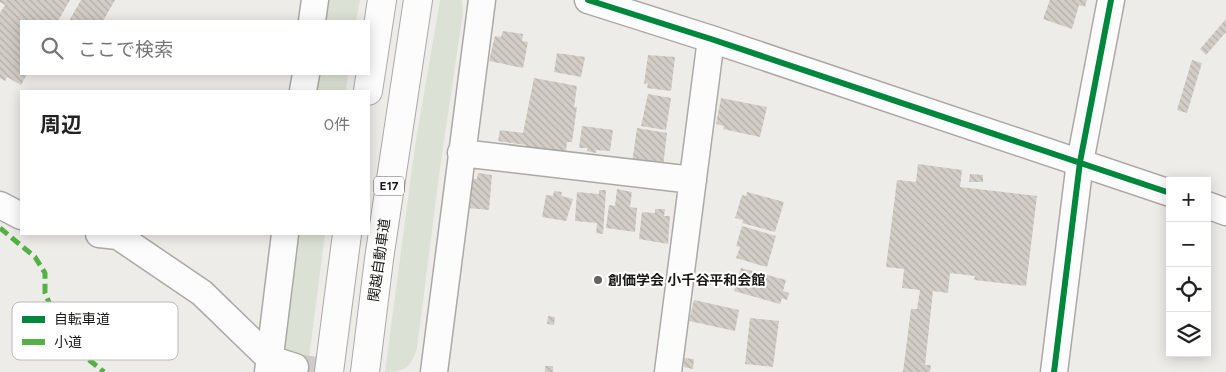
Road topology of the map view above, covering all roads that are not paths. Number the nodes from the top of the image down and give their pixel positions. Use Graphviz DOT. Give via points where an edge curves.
graph roads {
  1 [pos="315,0"];
  2 [pos="382,0"];
  3 [pos="418,0"];
  4 [pos="482,0"];
  5 [pos="588,0"];
  6 [pos="1111,0"];
  7 [pos="312,20"];
  8 [pos="711,39"];
  9 [pos="306,75"];
  10 [pos="303,90"];
  11 [pos="368,90"];
  12 [pos="461,153"];
  13 [pos="1080,162"];
  14 [pos="693,180"];
  15 [pos="1166,192"];
  16 [pos="0,205"];
  17 [pos="1211,206"];
  18 [pos="1226,212"];
  19 [pos="20,215"];
  20 [pos="108,235"];
  21 [pos="285,235"];
  22 [pos="347,235"];
  23 [pos="269,366"];
  24 [pos="295,367"];
  25 [pos="329,372"];
  26 [pos="365,372"];
  27 [pos="434,372"];
  28 [pos="668,372"];
  29 [pos="1054,372"];
  1 -- 7 [label="street"];
  2 -- 11 [label="highway"];
  3 -- 26 [label="highway, 関越自動車道 / E17"];
  4 -- 12 [label="street"];
  5 -- 8 [label="street"];
  6 -- 13 [label="street"];
  8 -- 13 [label="street"];
  8 -- 14 [label="street"];
  9 -- 10 [label="street"];
  12 -- 14 [label="street"];
  12 -- 27 [label="street"];
  13 -- 15 [label="street"];
  13 -- 29 [label="street"];
  14 -- 28 [label="street"];
  16 -- 19 [label="street"];
  17 -- 18 [label="street"];
  20 -- 23 [label="street" via="118,236 202,293"];
  21 -- 23 [label="street"];
  22 -- 25 [label="highway"];
  23 -- 24 [label="street"];
}
